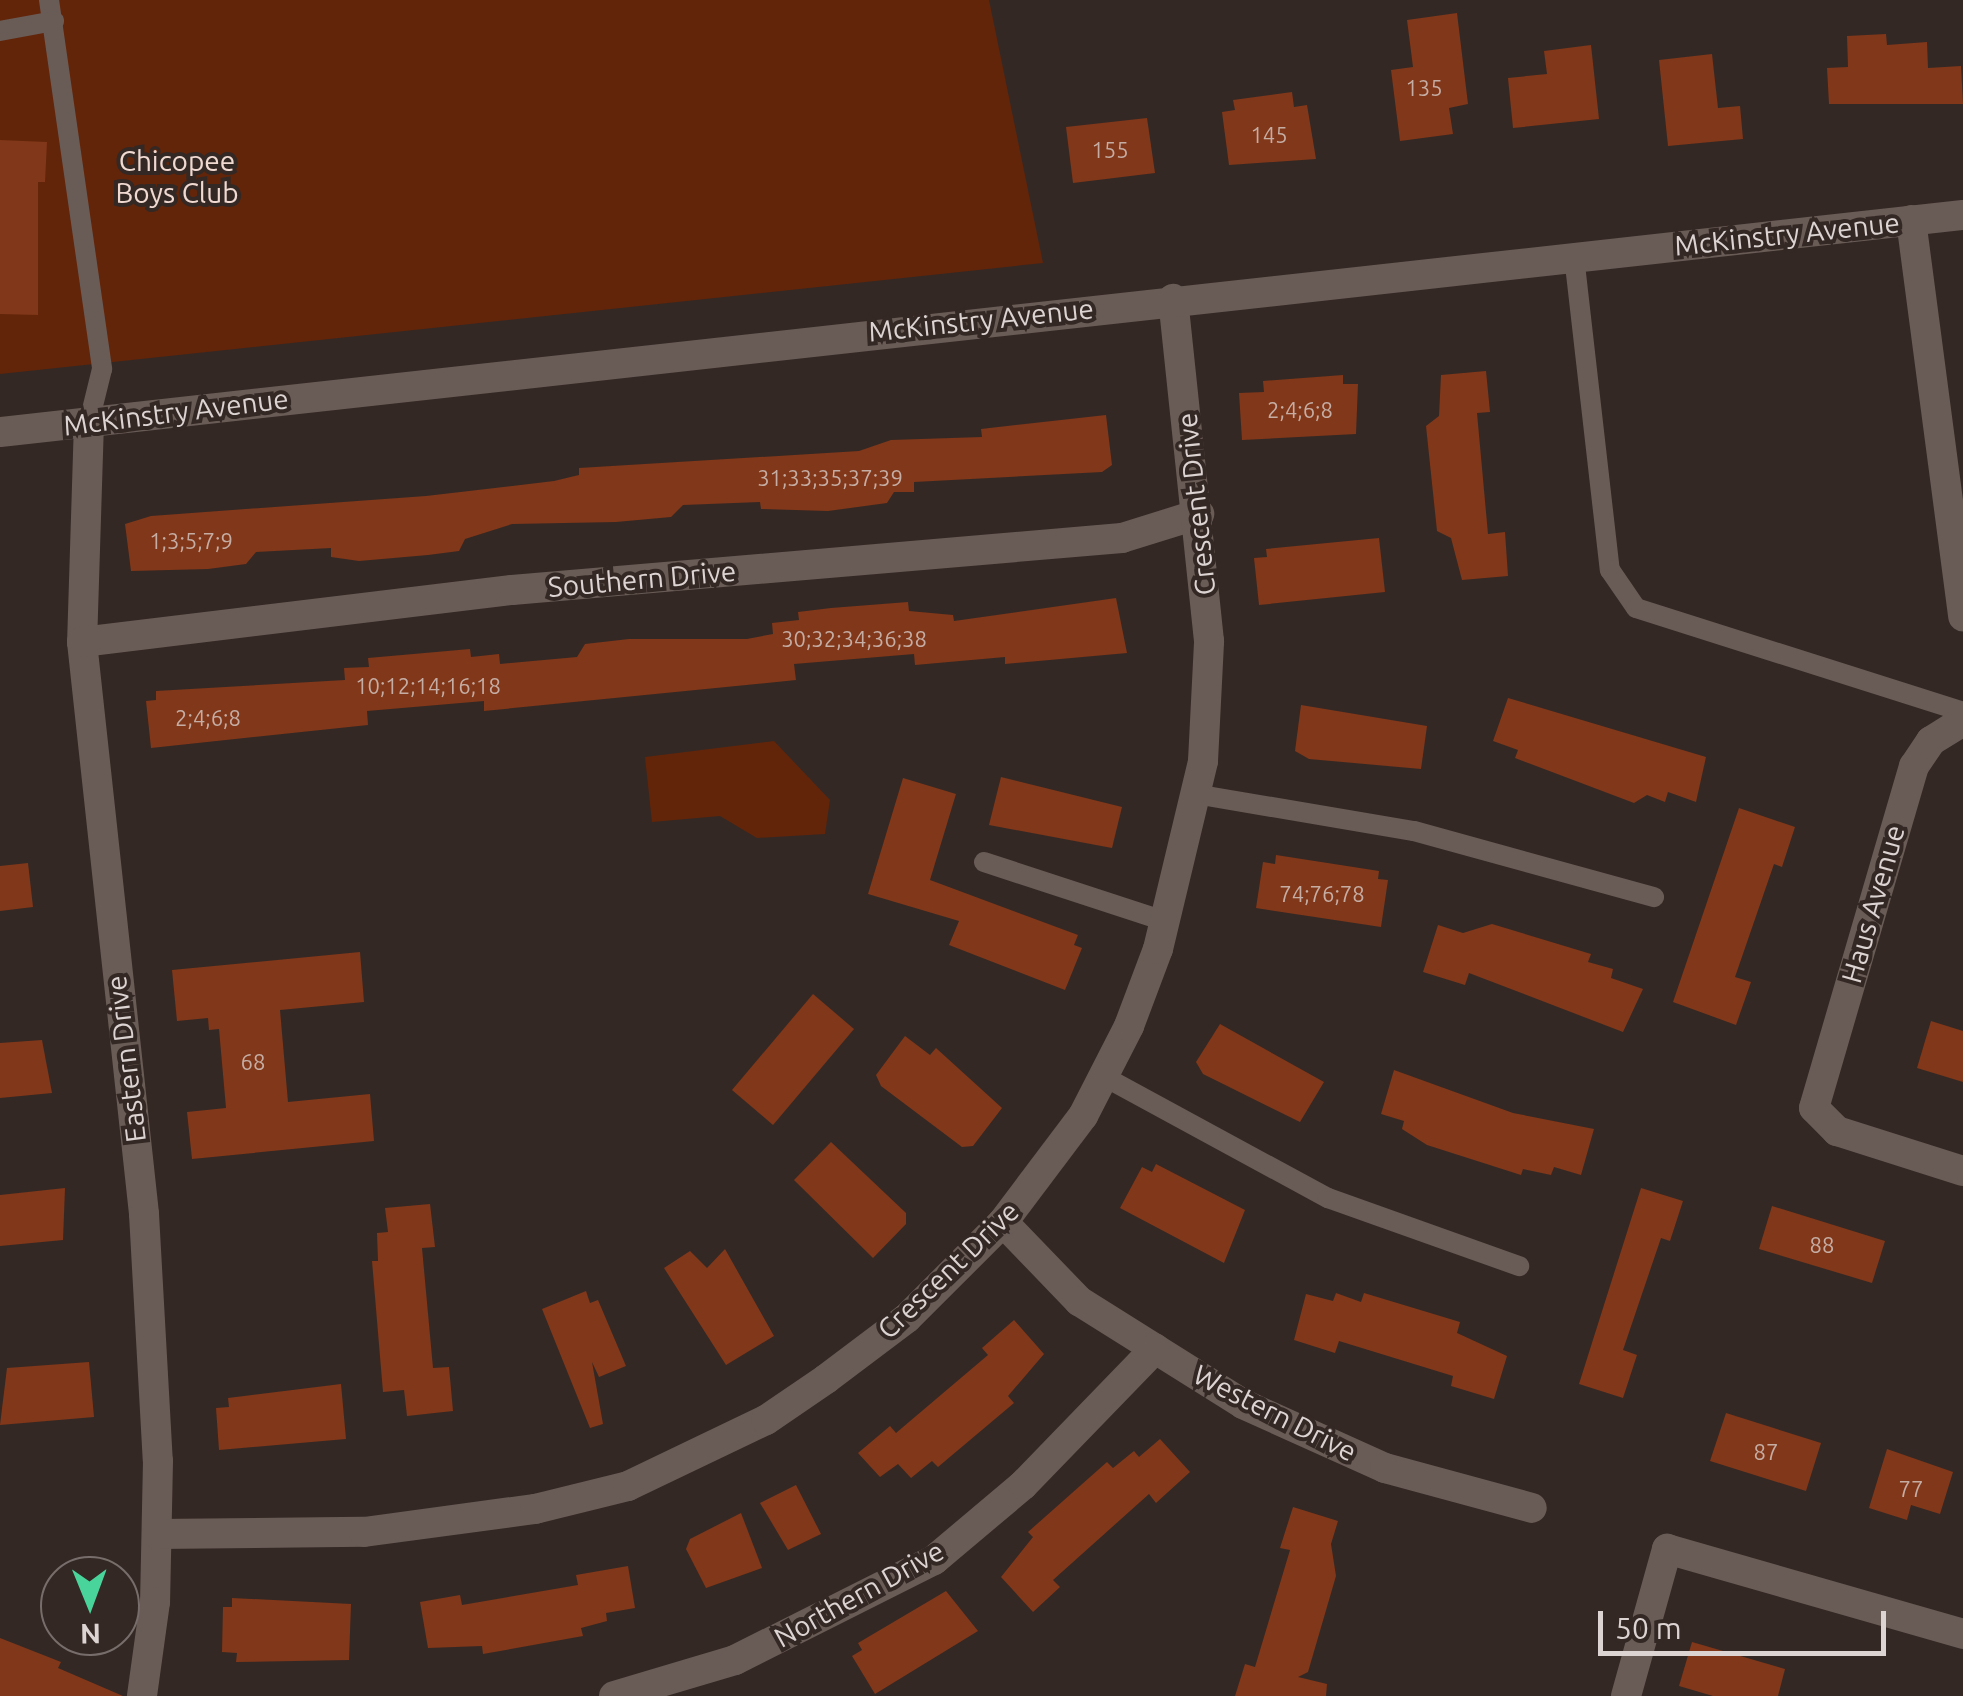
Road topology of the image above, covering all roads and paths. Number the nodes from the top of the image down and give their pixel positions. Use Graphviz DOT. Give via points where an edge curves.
graph roads {
  1 [pos="51,10"];
  2 [pos="0,31"];
  3 [pos="1963,215"];
  4 [pos="1911,220"];
  5 [pos="1574,256"];
  6 [pos="1173,300"];
  7 [pos="88,422"];
  8 [pos="0,432"];
  9 [pos="1199,514"];
  10 [pos="1962,610"];
  11 [pos="82,642"];
  12 [pos="1963,712"];
  13 [pos="1963,721"];
  14 [pos="1195,794"];
  15 [pos="984,862"];
  16 [pos="1654,897"];
  17 [pos="1164,921"];
  18 [pos="1104,1076"];
  19 [pos="1963,1172"];
  20 [pos="1003,1222"];
  21 [pos="1519,1266"];
  22 [pos="1155,1349"];
  23 [pos="1532,1508"];
  24 [pos="157,1534"];
  25 [pos="1963,1634"];
  26 [pos="142,1696"];
  27 [pos="614,1696"];
  28 [pos="1626,1696"];
  1 -- 2 [label="lane"];
  1 -- 7 [label="lane" via="102,368"];
  3 -- 4 [label="street, McKinstry Avenue"];
  4 -- 5 [label="street, McKinstry Avenue"];
  4 -- 10 [label="street"];
  5 -- 6 [label="street, McKinstry Avenue"];
  5 -- 12 [label="lane" via="1610,570 1636,608"];
  6 -- 7 [label="street, McKinstry Avenue"];
  6 -- 9 [label="street, Crescent Drive"];
  7 -- 8 [label="street, McKinstry Avenue"];
  7 -- 11 [label="street, Eastern Drive"];
  9 -- 11 [label="street, Southern Drive" via="1122,538 512,590"];
  9 -- 14 [label="street, Crescent Drive" via="1209,640"];
  11 -- 24 [label="street, Eastern Drive" via="144,1214"];
  13 -- 19 [label="street, Haus Avenue" via="1931,741 1914,766 1814,1108 1836,1131"];
  14 -- 16 [label="lane" via="1414,831"];
  14 -- 17 [label="street, Crescent Drive"];
  15 -- 17 [label="lane"];
  17 -- 18 [label="street, Crescent Drive"];
  18 -- 20 [label="street, Crescent Drive" via="1083,1116"];
  18 -- 21 [label="lane" via="1328,1198"];
  20 -- 22 [label="street, Western Drive" via="1080,1301"];
  20 -- 24 [label="street, Crescent Drive" via="907,1318 826,1379 766,1420 628,1486 472,1520 364,1532"];
  22 -- 23 [label="street, Western Drive" via="1243,1404 1385,1468"];
  22 -- 27 [label="street, Northern Drive" via="1023,1485 934,1560 735,1660"];
  24 -- 26 [label="street, Eastern Drive"];
  25 -- 28 [label="street" via="1668,1549"];
}
